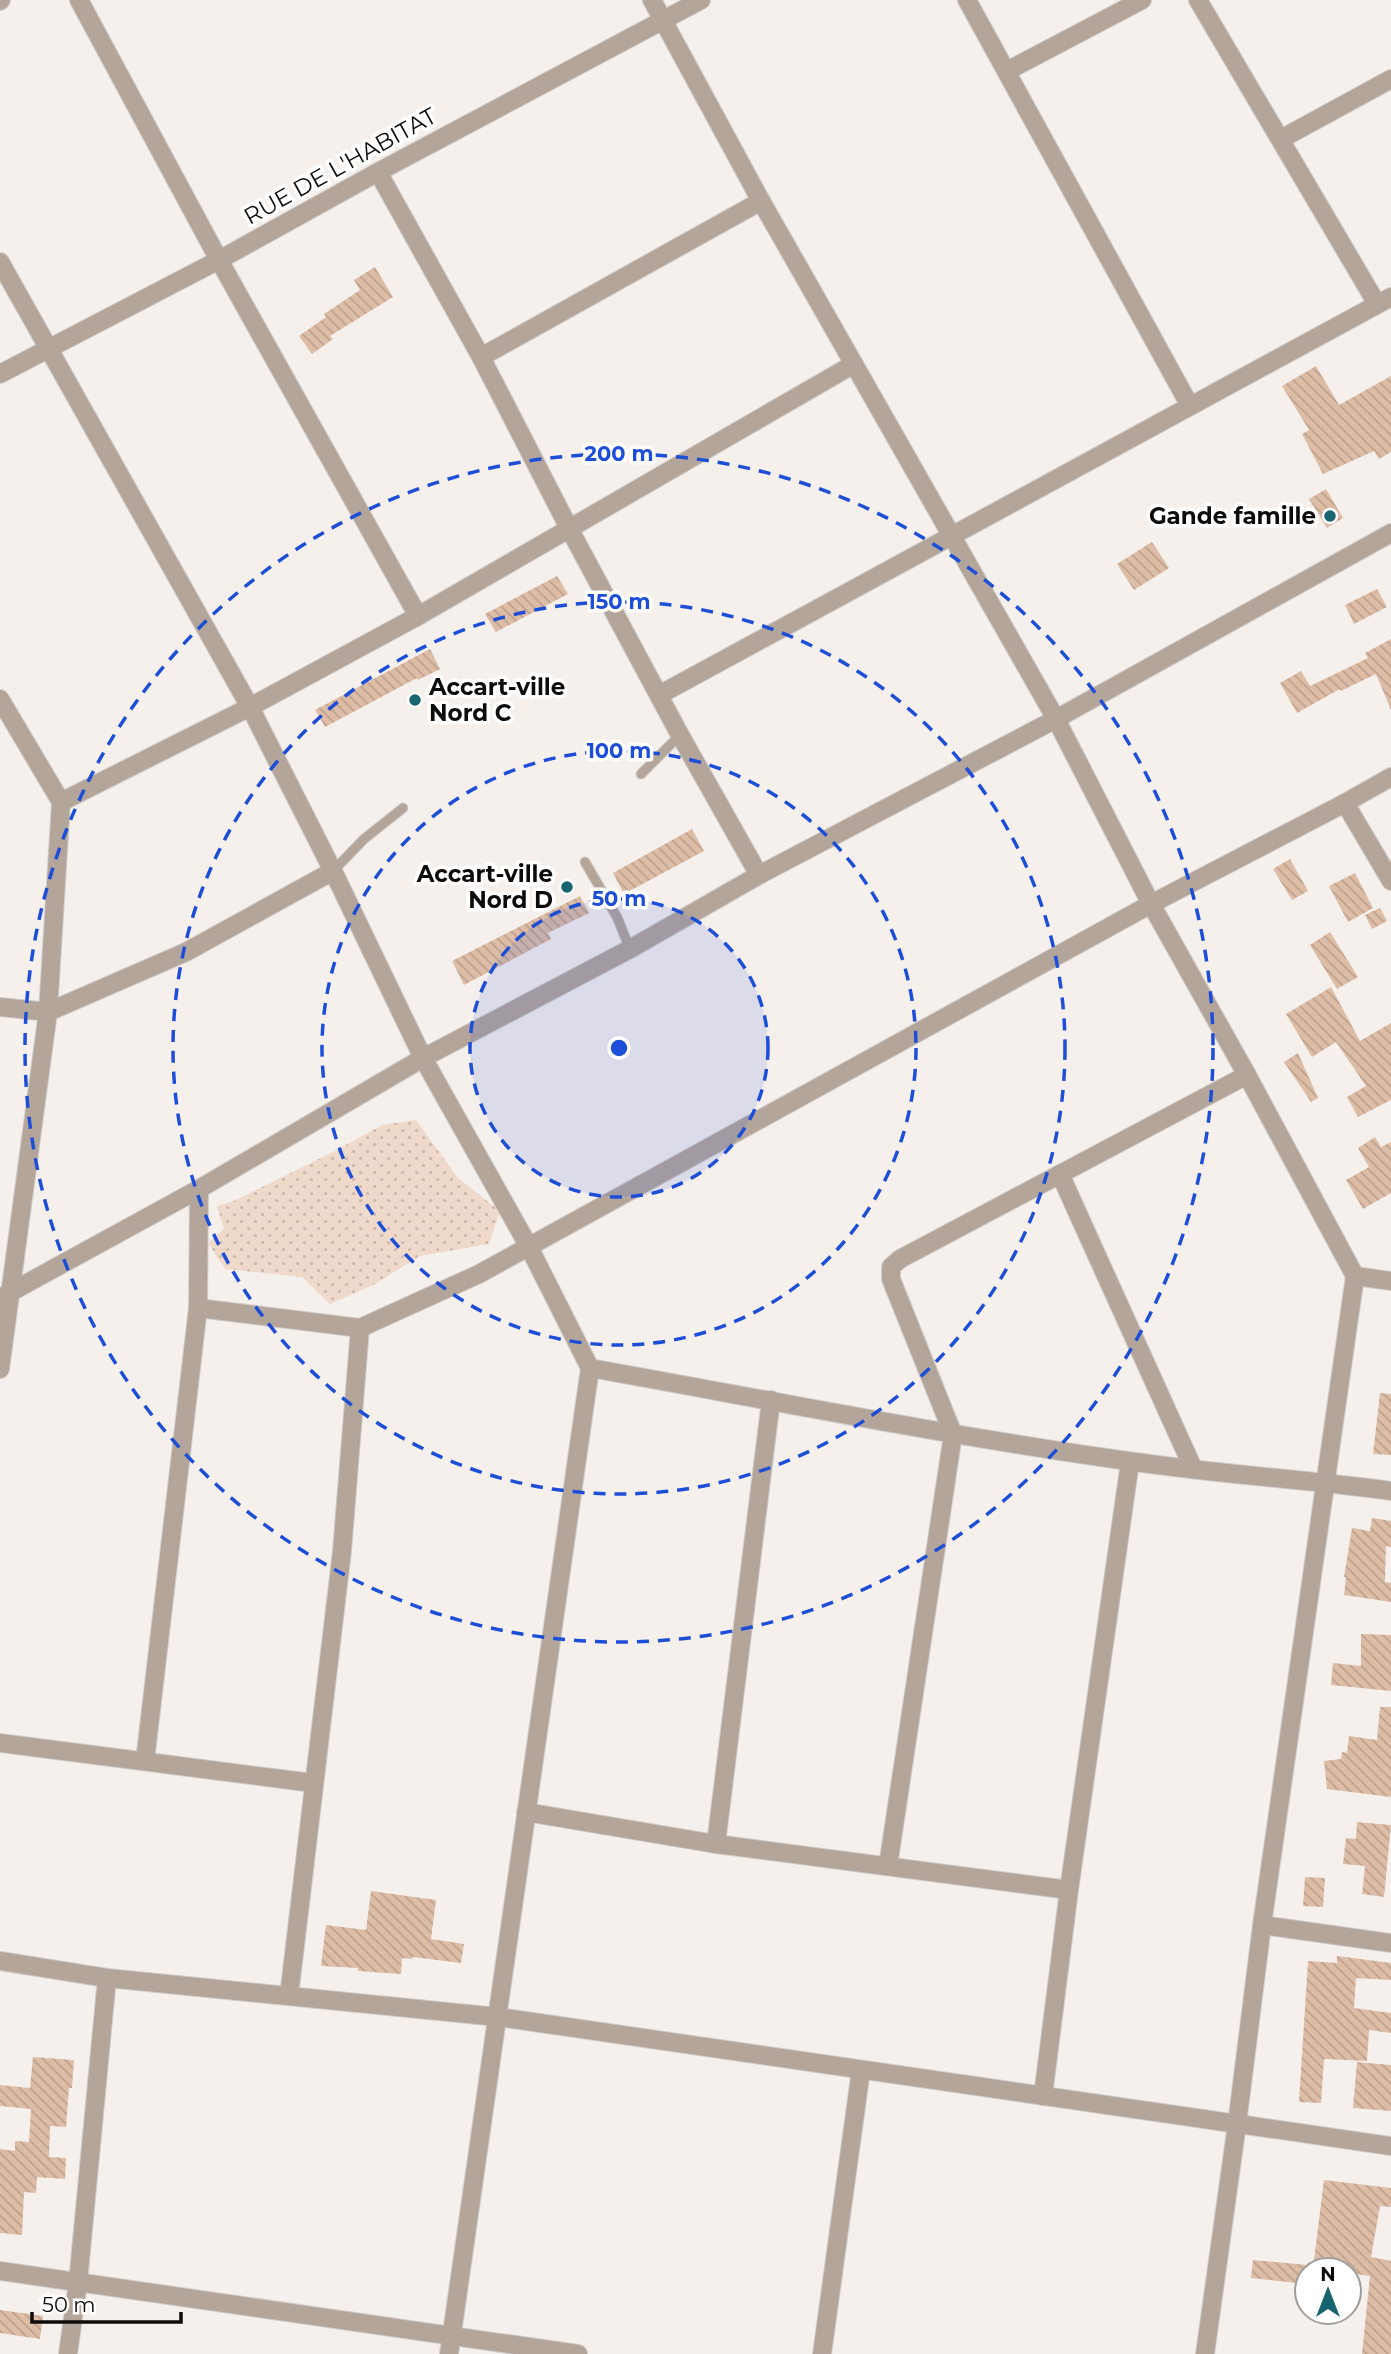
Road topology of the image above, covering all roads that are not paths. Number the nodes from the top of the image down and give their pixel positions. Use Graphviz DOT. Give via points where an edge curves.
graph roads {
  1 [pos="79,0"];
  2 [pos="652,0"];
  3 [pos="701,0"];
  4 [pos="967,0"];
  5 [pos="1142,0"];
  6 [pos="1198,0"];
  7 [pos="664,20"];
  8 [pos="1007,71"];
  9 [pos="1391,79"];
  10 [pos="1281,139"];
  11 [pos="378,172"];
  12 [pos="761,201"];
  13 [pos="219,260"];
  14 [pos="0,262"];
  15 [pos="1384,301"];
  16 [pos="48,347"];
  17 [pos="481,357"];
  18 [pos="854,364"];
  19 [pos="0,373"];
  20 [pos="1190,406"];
  21 [pos="570,530"];
  22 [pos="1391,533"];
  23 [pos="951,536"];
  24 [pos="418,616"];
  25 [pos="659,695"];
  26 [pos="0,699"];
  27 [pos="250,707"];
  28 [pos="1056,719"];
  29 [pos="680,735"];
  30 [pos="640,774"];
  31 [pos="1391,777"];
  32 [pos="61,802"];
  33 [pos="1345,803"];
  34 [pos="403,808"];
  35 [pos="585,862"];
  36 [pos="333,871"];
  37 [pos="759,875"];
  38 [pos="1391,881"];
  39 [pos="1151,904"];
  40 [pos="630,949"];
  41 [pos="0,1007"];
  42 [pos="48,1012"];
  43 [pos="423,1058"];
  44 [pos="1247,1075"];
  45 [pos="1060,1174"];
  46 [pos="199,1189"];
  47 [pos="529,1247"];
  48 [pos="1355,1276"];
  49 [pos="1391,1280"];
  50 [pos="6,1295"];
  51 [pos="198,1308"];
  52 [pos="360,1328"];
  53 [pos="590,1368"];
  54 [pos="0,1369"];
  55 [pos="771,1400"];
  56 [pos="953,1434"];
  57 [pos="1130,1462"];
  58 [pos="1193,1468"];
  59 [pos="1325,1482"];
  60 [pos="1391,1491"];
  61 [pos="0,1743"];
  62 [pos="145,1761"];
  63 [pos="313,1783"];
  64 [pos="526,1812"];
  65 [pos="716,1844"];
  66 [pos="888,1866"];
  67 [pos="1069,1890"];
  68 [pos="1262,1925"];
  69 [pos="1391,1943"];
  70 [pos="0,1961"];
  71 [pos="107,1978"];
  72 [pos="289,1996"];
  73 [pos="498,2017"];
  74 [pos="861,2070"];
  75 [pos="1043,2096"];
  76 [pos="1237,2124"];
  77 [pos="1391,2146"];
  78 [pos="0,2271"];
  79 [pos="78,2282"];
  80 [pos="450,2345"];
  81 [pos="68,2354"];
  82 [pos="578,2354"];
  83 [pos="822,2354"];
  84 [pos="1205,2354"];
  1 -- 13 [label="street"];
  2 -- 7 [label="street"];
  3 -- 7 [label="street, RUE DE L'HABITAT"];
  4 -- 8 [label="street"];
  5 -- 8 [label="street"];
  6 -- 10 [label="street"];
  7 -- 11 [label="street, RUE DE L'HABITAT"];
  7 -- 12 [label="street"];
  8 -- 20 [label="street"];
  9 -- 10 [label="street"];
  10 -- 15 [label="street"];
  11 -- 13 [label="street, RUE DE L'HABITAT"];
  11 -- 17 [label="street"];
  12 -- 17 [label="street"];
  12 -- 18 [label="street"];
  13 -- 16 [label="street, RUE DE L'HABITAT"];
  13 -- 24 [label="street"];
  14 -- 16 [label="street"];
  15 -- 20 [label="street"];
  16 -- 19 [label="street, RUE DE L'HABITAT"];
  16 -- 27 [label="street"];
  17 -- 21 [label="street"];
  18 -- 21 [label="street"];
  18 -- 23 [label="street"];
  20 -- 23 [label="street"];
  21 -- 24 [label="street"];
  21 -- 25 [label="street"];
  22 -- 28 [label="street"];
  23 -- 25 [label="street"];
  23 -- 28 [label="street"];
  24 -- 27 [label="street"];
  25 -- 29 [label="street"];
  26 -- 32 [label="street"];
  27 -- 32 [label="street"];
  27 -- 36 [label="street"];
  28 -- 37 [label="street"];
  28 -- 39 [label="street"];
  29 -- 30 [label="lane"];
  29 -- 37 [label="street"];
  31 -- 33 [label="street"];
  32 -- 42 [label="street"];
  33 -- 38 [label="street"];
  33 -- 39 [label="street"];
  34 -- 36 [label="lane"];
  35 -- 40 [label="lane" via="617,916"];
  36 -- 42 [label="street" via="186,952"];
  36 -- 43 [label="street"];
  37 -- 40 [label="street"];
  39 -- 44 [label="street"];
  39 -- 47 [label="street"];
  40 -- 43 [label="street"];
  41 -- 42 [label="street"];
  42 -- 50 [label="street"];
  43 -- 46 [label="street"];
  43 -- 47 [label="street"];
  44 -- 45 [label="street"];
  44 -- 48 [label="street"];
  45 -- 56 [label="street" via="891,1267 891,1279"];
  45 -- 58 [label="street"];
  46 -- 50 [label="street"];
  46 -- 51 [label="street"];
  47 -- 52 [label="street"];
  47 -- 53 [label="street"];
  48 -- 49 [label="street"];
  48 -- 59 [label="street"];
  50 -- 54 [label="street"];
  51 -- 52 [label="street"];
  51 -- 62 [label="street"];
  52 -- 63 [label="street" via="342,1551"];
  53 -- 55 [label="street"];
  53 -- 64 [label="street"];
  55 -- 56 [label="street"];
  55 -- 65 [label="street"];
  56 -- 57 [label="street"];
  56 -- 66 [label="street"];
  57 -- 58 [label="street"];
  57 -- 67 [label="street"];
  58 -- 59 [label="street"];
  59 -- 60 [label="street"];
  59 -- 68 [label="street"];
  61 -- 62 [label="street"];
  62 -- 63 [label="street"];
  63 -- 72 [label="street"];
  64 -- 65 [label="street"];
  64 -- 73 [label="street"];
  65 -- 66 [label="street"];
  66 -- 67 [label="street"];
  67 -- 75 [label="street"];
  68 -- 69 [label="street"];
  68 -- 76 [label="street"];
  70 -- 71 [label="street"];
  71 -- 72 [label="street"];
  71 -- 79 [label="street"];
  72 -- 73 [label="street"];
  73 -- 74 [label="street"];
  73 -- 80 [label="street"];
  74 -- 75 [label="street"];
  74 -- 83 [label="street"];
  75 -- 76 [label="street"];
  76 -- 77 [label="street"];
  76 -- 84 [label="street"];
  78 -- 79 [label="street"];
  79 -- 80 [label="street"];
  79 -- 81 [label="street"];
  80 -- 82 [label="street"];
}
